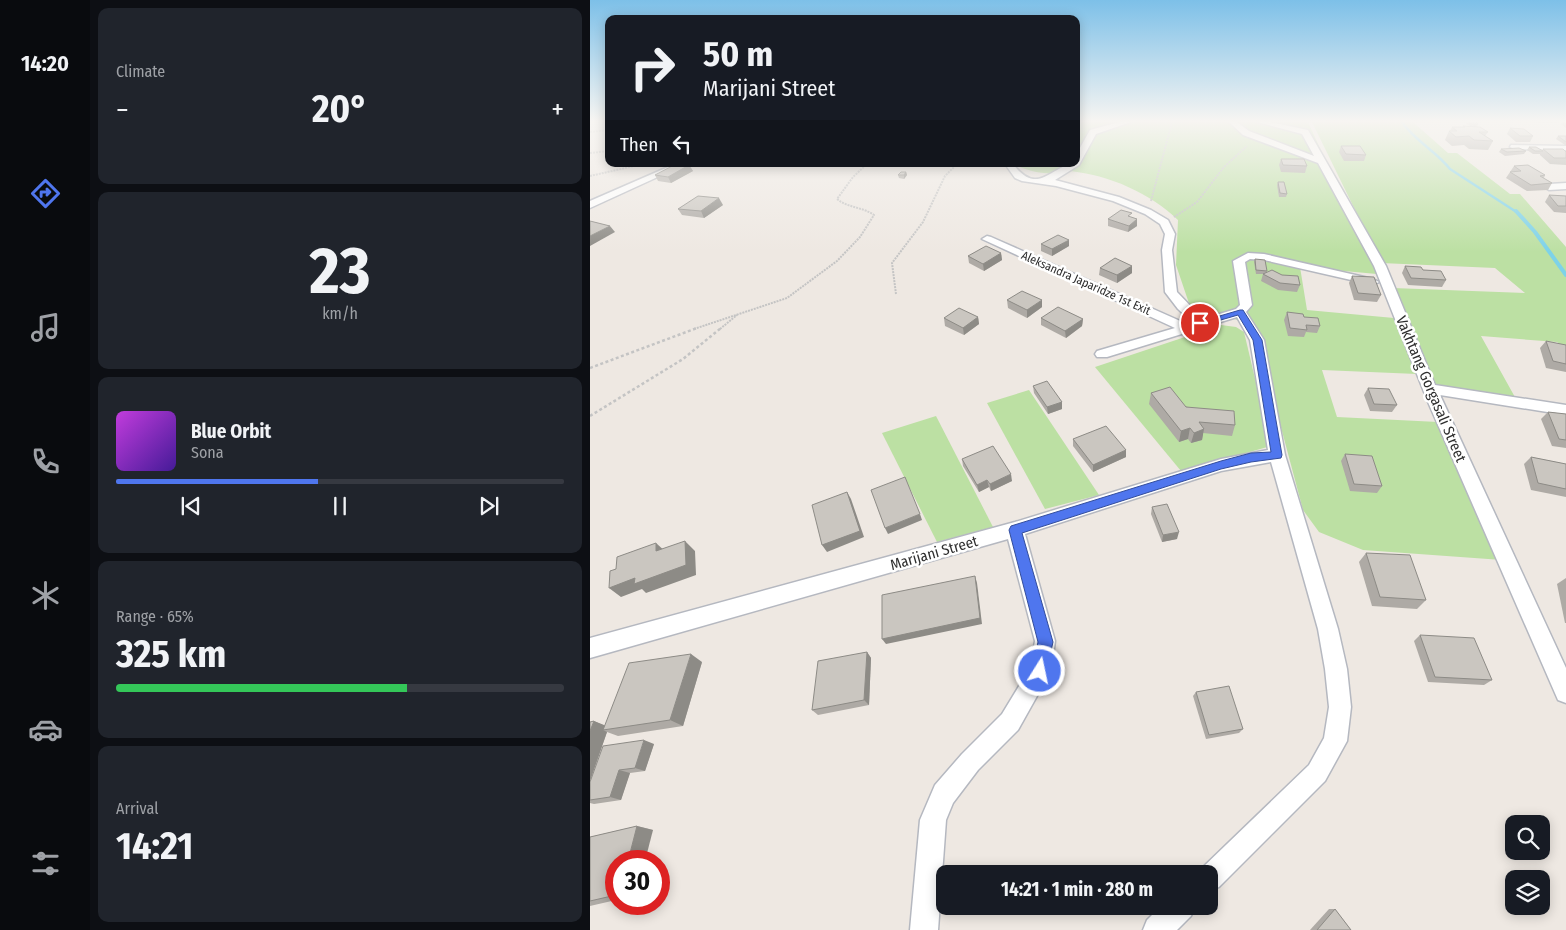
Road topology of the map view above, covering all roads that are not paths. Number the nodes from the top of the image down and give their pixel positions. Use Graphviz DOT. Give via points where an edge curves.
graph roads {
  1 [pos="1325,165"];
  2 [pos="675,167"];
  3 [pos="1011,167"];
  4 [pos="1069,167"];
  5 [pos="1046,181"];
  6 [pos="1566,186"];
  7 [pos="1549,187"];
  8 [pos="590,205"];
  9 [pos="986,239"];
  10 [pos="1387,285"];
  11 [pos="1240,312"];
  12 [pos="1193,326"];
  13 [pos="1102,354"];
  14 [pos="1430,389"];
  15 [pos="1566,410"];
  16 [pos="1277,455"];
  17 [pos="1015,530"];
  18 [pos="590,648"];
  19 [pos="1566,692"];
  20 [pos="1218,870"];
  21 [pos="1172,915"];
  22 [pos="924,930"];
  23 [pos="1157,930"];
  1 -- 10 [label="street, Vakhtang Gorgasali Street" via="1380,266"];
  2 -- 8 [label="street"];
  3 -- 5 [label="street" via="1025,179"];
  4 -- 5 [label="street"];
  5 -- 12 [label="street" via="1116,199 1164,222 1170,234 1167,250 1171,292"];
  6 -- 7 [label="street"];
  9 -- 12 [label="street, Aleksandra Japaridze 1st Exit"];
  10 -- 11 [label="street" via="1248,256 1239,261 1246,304"];
  10 -- 14 [label="street, Vakhtang Gorgasali Street"];
  11 -- 12 [label="street"];
  11 -- 16 [label="street" via="1257,340"];
  12 -- 13 [label="street"];
  14 -- 15 [label="street"];
  14 -- 19 [label="street, Vakhtang Gorgasali Street"];
  16 -- 17 [label="street, Marijani Street" via="1221,465"];
  16 -- 20 [label="street" via="1328,629 1340,706 1335,741 1317,773"];
  17 -- 18 [label="street, Marijani Street"];
  17 -- 22 [label="street" via="1045,642 1040,671 1010,722 944,794 933,820"];
  21 -- 23 [label="street"];
}
